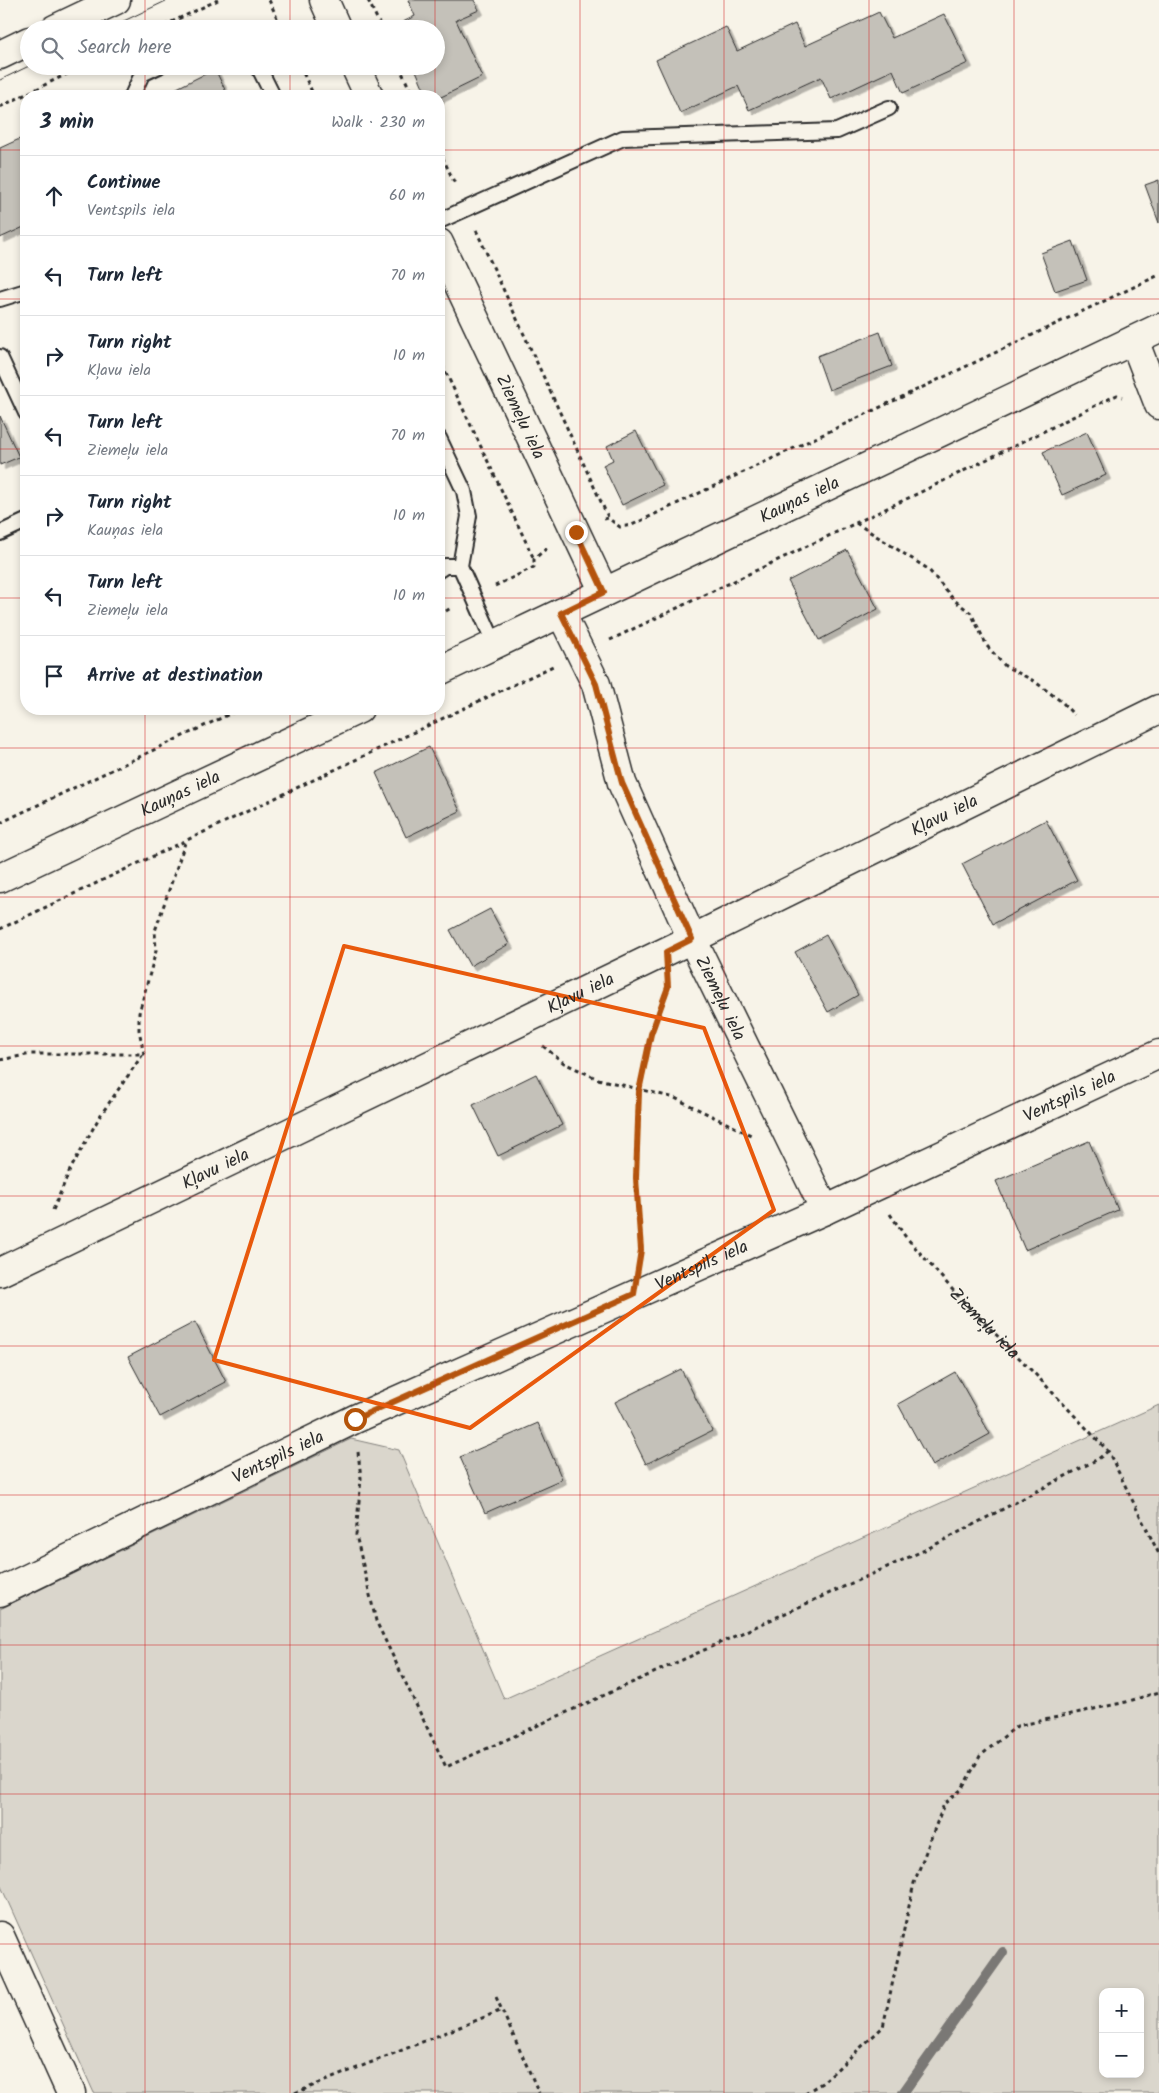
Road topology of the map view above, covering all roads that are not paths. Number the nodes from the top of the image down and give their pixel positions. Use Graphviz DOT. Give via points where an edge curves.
graph roads {
  1 [pos="116,0"];
  2 [pos="324,0"];
  3 [pos="74,20"];
  4 [pos="333,20"];
  5 [pos="20,46"];
  6 [pos="0,55"];
  7 [pos="142,75"];
  8 [pos="262,75"];
  9 [pos="359,75"];
  10 [pos="135,90"];
  11 [pos="270,90"];
  12 [pos="366,90"];
  13 [pos="889,108"];
  14 [pos="445,217"];
  15 [pos="445,255"];
  16 [pos="20,292"];
  17 [pos="0,299"];
  18 [pos="1159,328"];
  19 [pos="1134,340"];
  20 [pos="0,358"];
  21 [pos="20,400"];
  22 [pos="1159,405"];
  23 [pos="445,451"];
  24 [pos="20,524"];
  25 [pos="0,533"];
  26 [pos="460,566"];
  27 [pos="445,567"];
  28 [pos="604,592"];
  29 [pos="561,613"];
  30 [pos="495,645"];
  31 [pos="445,668"];
  32 [pos="1159,709"];
  33 [pos="346,715"];
  34 [pos="0,878"];
  35 [pos="692,939"];
  36 [pos="1159,1054"];
  37 [pos="825,1210"];
  38 [pos="0,1272"];
  39 [pos="0,1592"];
  40 [pos="0,1936"];
  41 [pos="72,2093"];
  1 -- 3 [label="street"];
  2 -- 4 [label="street"];
  5 -- 6 [label="street"];
  7 -- 10 [label="lane"];
  8 -- 11 [label="lane"];
  9 -- 12 [label="street"];
  13 -- 14 [label="lane" via="837,131 623,138"];
  15 -- 28 [label="street, Ziemeļu iela"];
  16 -- 17 [label="lane"];
  18 -- 19 [label="street, Kauņas iela"];
  19 -- 22 [label="street"];
  19 -- 28 [label="street, Kauņas iela"];
  20 -- 21 [label="lane"];
  23 -- 26 [label="lane" via="464,491 469,516"];
  24 -- 25 [label="lane"];
  26 -- 27 [label="lane"];
  26 -- 30 [label="lane"];
  28 -- 29 [label="street, Kauņas iela"];
  29 -- 30 [label="street, Kauņas iela"];
  29 -- 35 [label="street, Ziemeļu iela" via="596,684 622,783"];
  30 -- 31 [label="street, Kauņas iela"];
  32 -- 35 [label="street, Kļavu iela"];
  33 -- 34 [label="street, Kauņas iela"];
  35 -- 37 [label="street, Ziemeļu iela"];
  35 -- 38 [label="street, Kļavu iela"];
  36 -- 37 [label="street, Ventspils iela"];
  37 -- 39 [label="street, Ventspils iela" via="355,1419"];
  40 -- 41 [label="street"];
}
